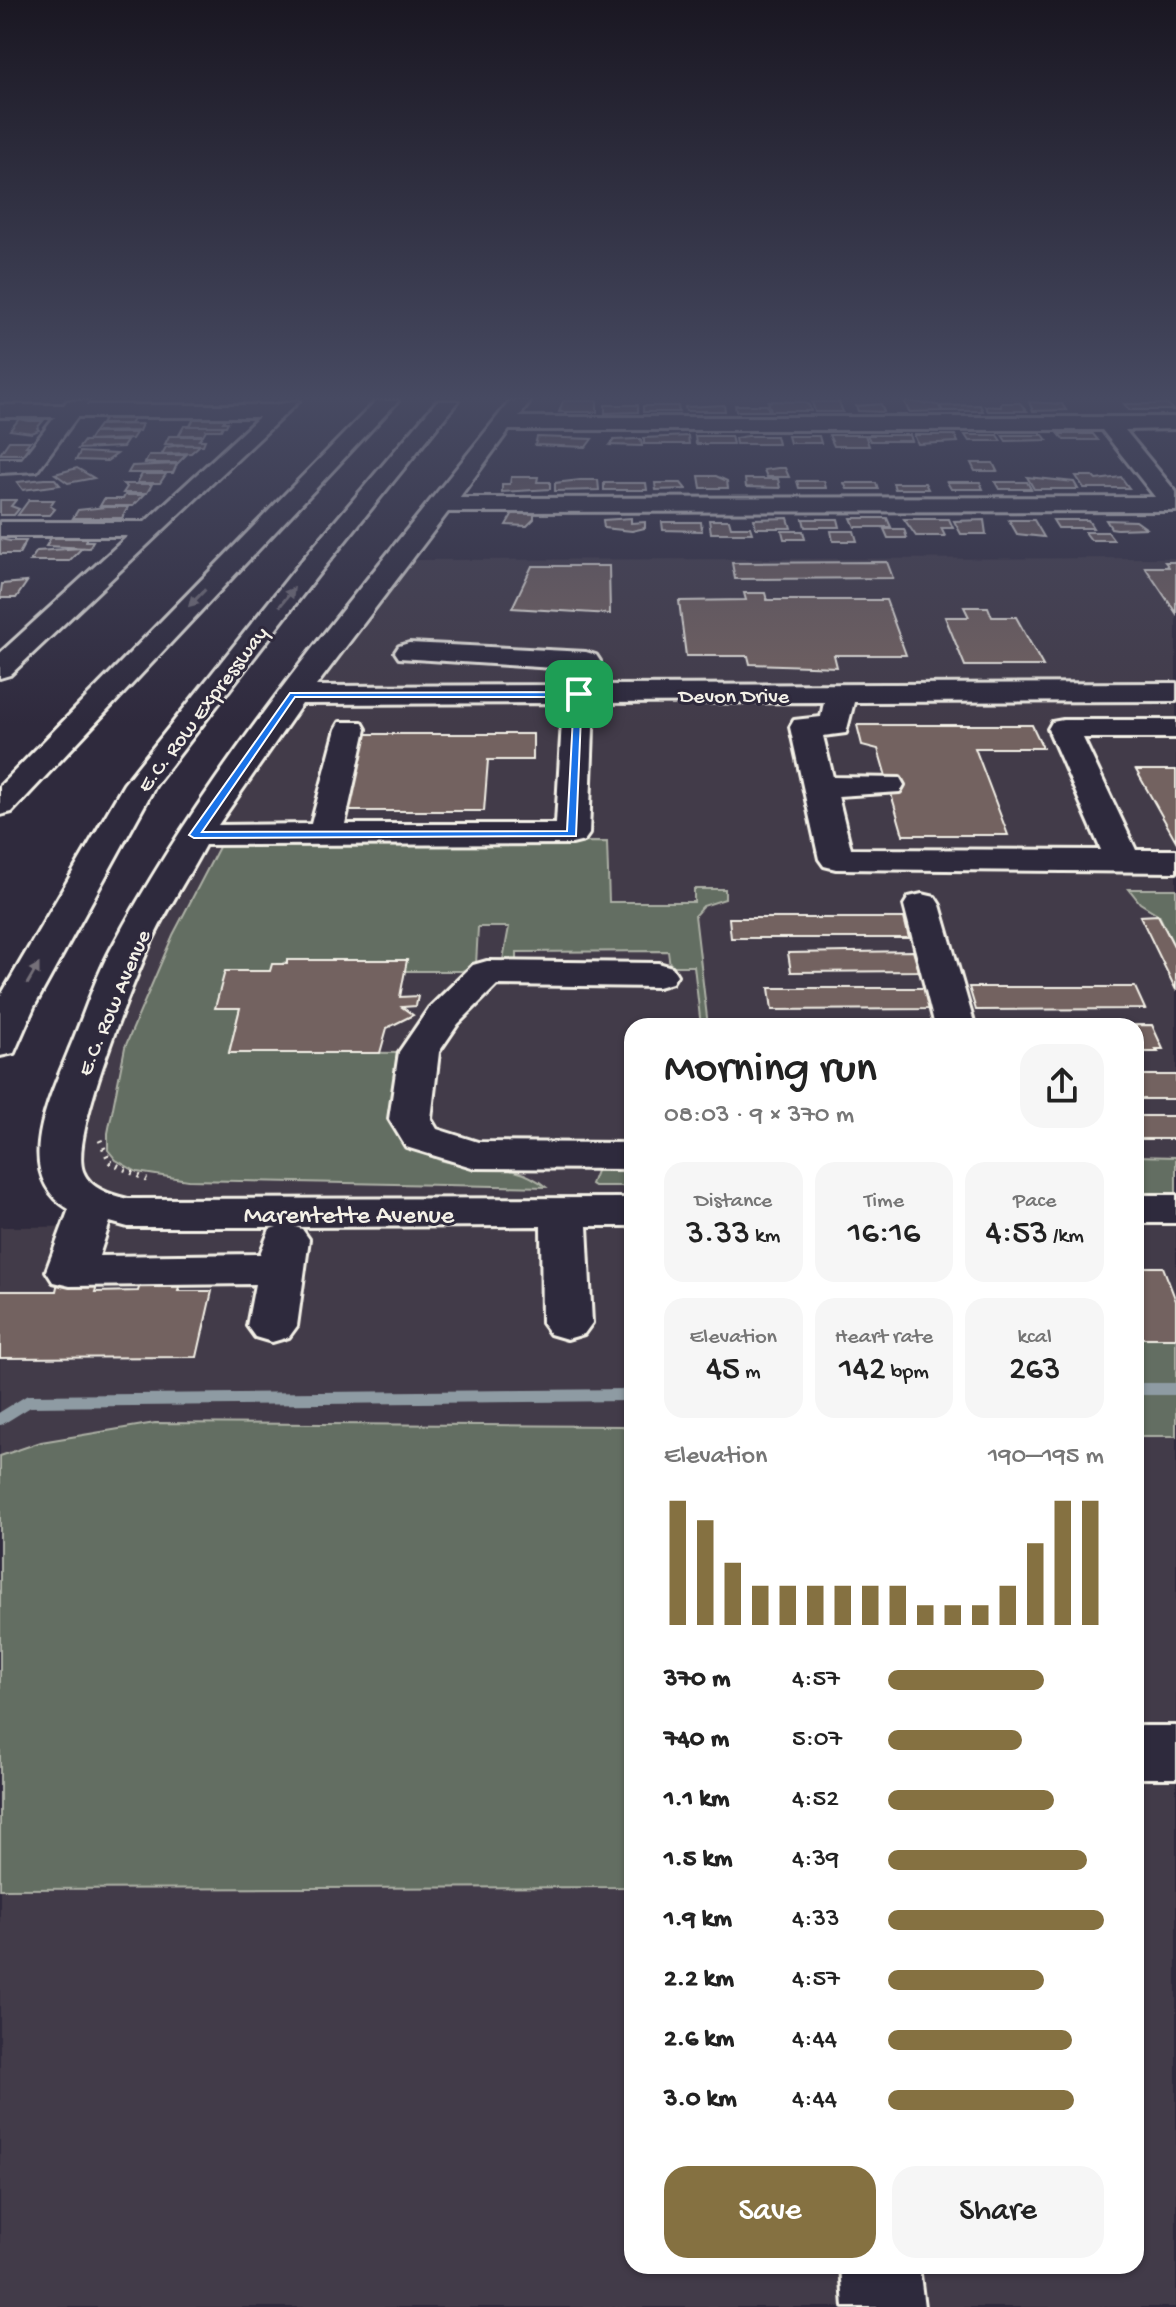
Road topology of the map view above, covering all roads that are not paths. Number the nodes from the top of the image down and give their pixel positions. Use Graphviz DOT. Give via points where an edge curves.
graph roads {
  1 [pos="172,509"];
  2 [pos="285,509"];
  3 [pos="359,509"];
  4 [pos="437,509"];
  5 [pos="0,529"];
  6 [pos="150,529"];
  7 [pos="8,625"];
  8 [pos="47,625"];
  9 [pos="409,652"];
  10 [pos="0,669"];
  11 [pos="1085,679"];
  12 [pos="1157,686"];
  13 [pos="841,693"];
  14 [pos="579,694"];
  15 [pos="293,695"];
  16 [pos="351,729"];
  17 [pos="1110,729"];
  18 [pos="1176,729"];
  19 [pos="888,785"];
  20 [pos="819,787"];
  21 [pos="0,805"];
  22 [pos="194,835"];
  23 [pos="325,835"];
  24 [pos="1123,861"];
  25 [pos="1176,861"];
  26 [pos="922,905"];
  27 [pos="658,975"];
  28 [pos="953,1018"];
  29 [pos="0,1044"];
  30 [pos="569,1156"];
  31 [pos="624,1156"];
  32 [pos="82,1197"];
  33 [pos="1144,1209"];
  34 [pos="1176,1209"];
  35 [pos="569,1212"];
  36 [pos="624,1212"];
  37 [pos="290,1213"];
  38 [pos="281,1269"];
  39 [pos="567,1323"];
  40 [pos="272,1326"];
  41 [pos="1144,1752"];
  42 [pos="1176,1752"];
  43 [pos="881,2274"];
  44 [pos="884,2307"];
  1 -- 6 [label="main road"];
  2 -- 21 [label="main road, one-way"];
  29 -- 3 [label="main road, E.C. Row Expressway, one-way" via="14,1007 140,784"];
  4 -- 15 [label="main road, E.C. Row Avenue"];
  5 -- 6 [label="main road"];
  6 -- 8 [label="main road"];
  7 -- 8 [label="main road"];
  8 -- 10 [label="main road"];
  9 -- 14 [label="main road" via="586,661"];
  11 -- 12 [label="main road, Devon Drive"];
  11 -- 13 [label="main road, Devon Drive"];
  11 -- 17 [label="main road"];
  13 -- 14 [label="main road, Devon Drive" via="728,702 682,686"];
  13 -- 20 [label="main road" via="835,726 805,727"];
  14 -- 15 [label="main road, Devon Drive"];
  14 -- 23 [label="main road" via="572,834"];
  15 -- 22 [label="main road, E.C. Row Avenue"];
  16 -- 23 [label="main road"];
  17 -- 18 [label="main road"];
  17 -- 24 [label="main road" via="1063,729"];
  19 -- 20 [label="main road"];
  20 -- 24 [label="main road" via="836,859"];
  22 -- 23 [label="main road"];
  22 -- 32 [label="main road, E.C. Row Avenue" via="128,952 67,1109 59,1168"];
  24 -- 25 [label="main road"];
  26 -- 28 [label="main road"];
  27 -- 30 [label="main road" via="487,973 443,1016 419,1052 410,1119 421,1138 475,1155"];
  30 -- 31 [label="main road"];
  30 -- 35 [label="main road"];
  32 -- 37 [label="main road, Marentette Avenue" via="128,1213"];
  32 -- 38 [label="main road" via="70,1271"];
  33 -- 34 [label="main road"];
  35 -- 36 [label="main road, Marentette Avenue"];
  35 -- 37 [label="main road, Marentette Avenue"];
  35 -- 39 [label="main road"];
  37 -- 38 [label="main road"];
  38 -- 40 [label="main road"];
  41 -- 42 [label="main road"];
  43 -- 44 [label="main road"];
}
